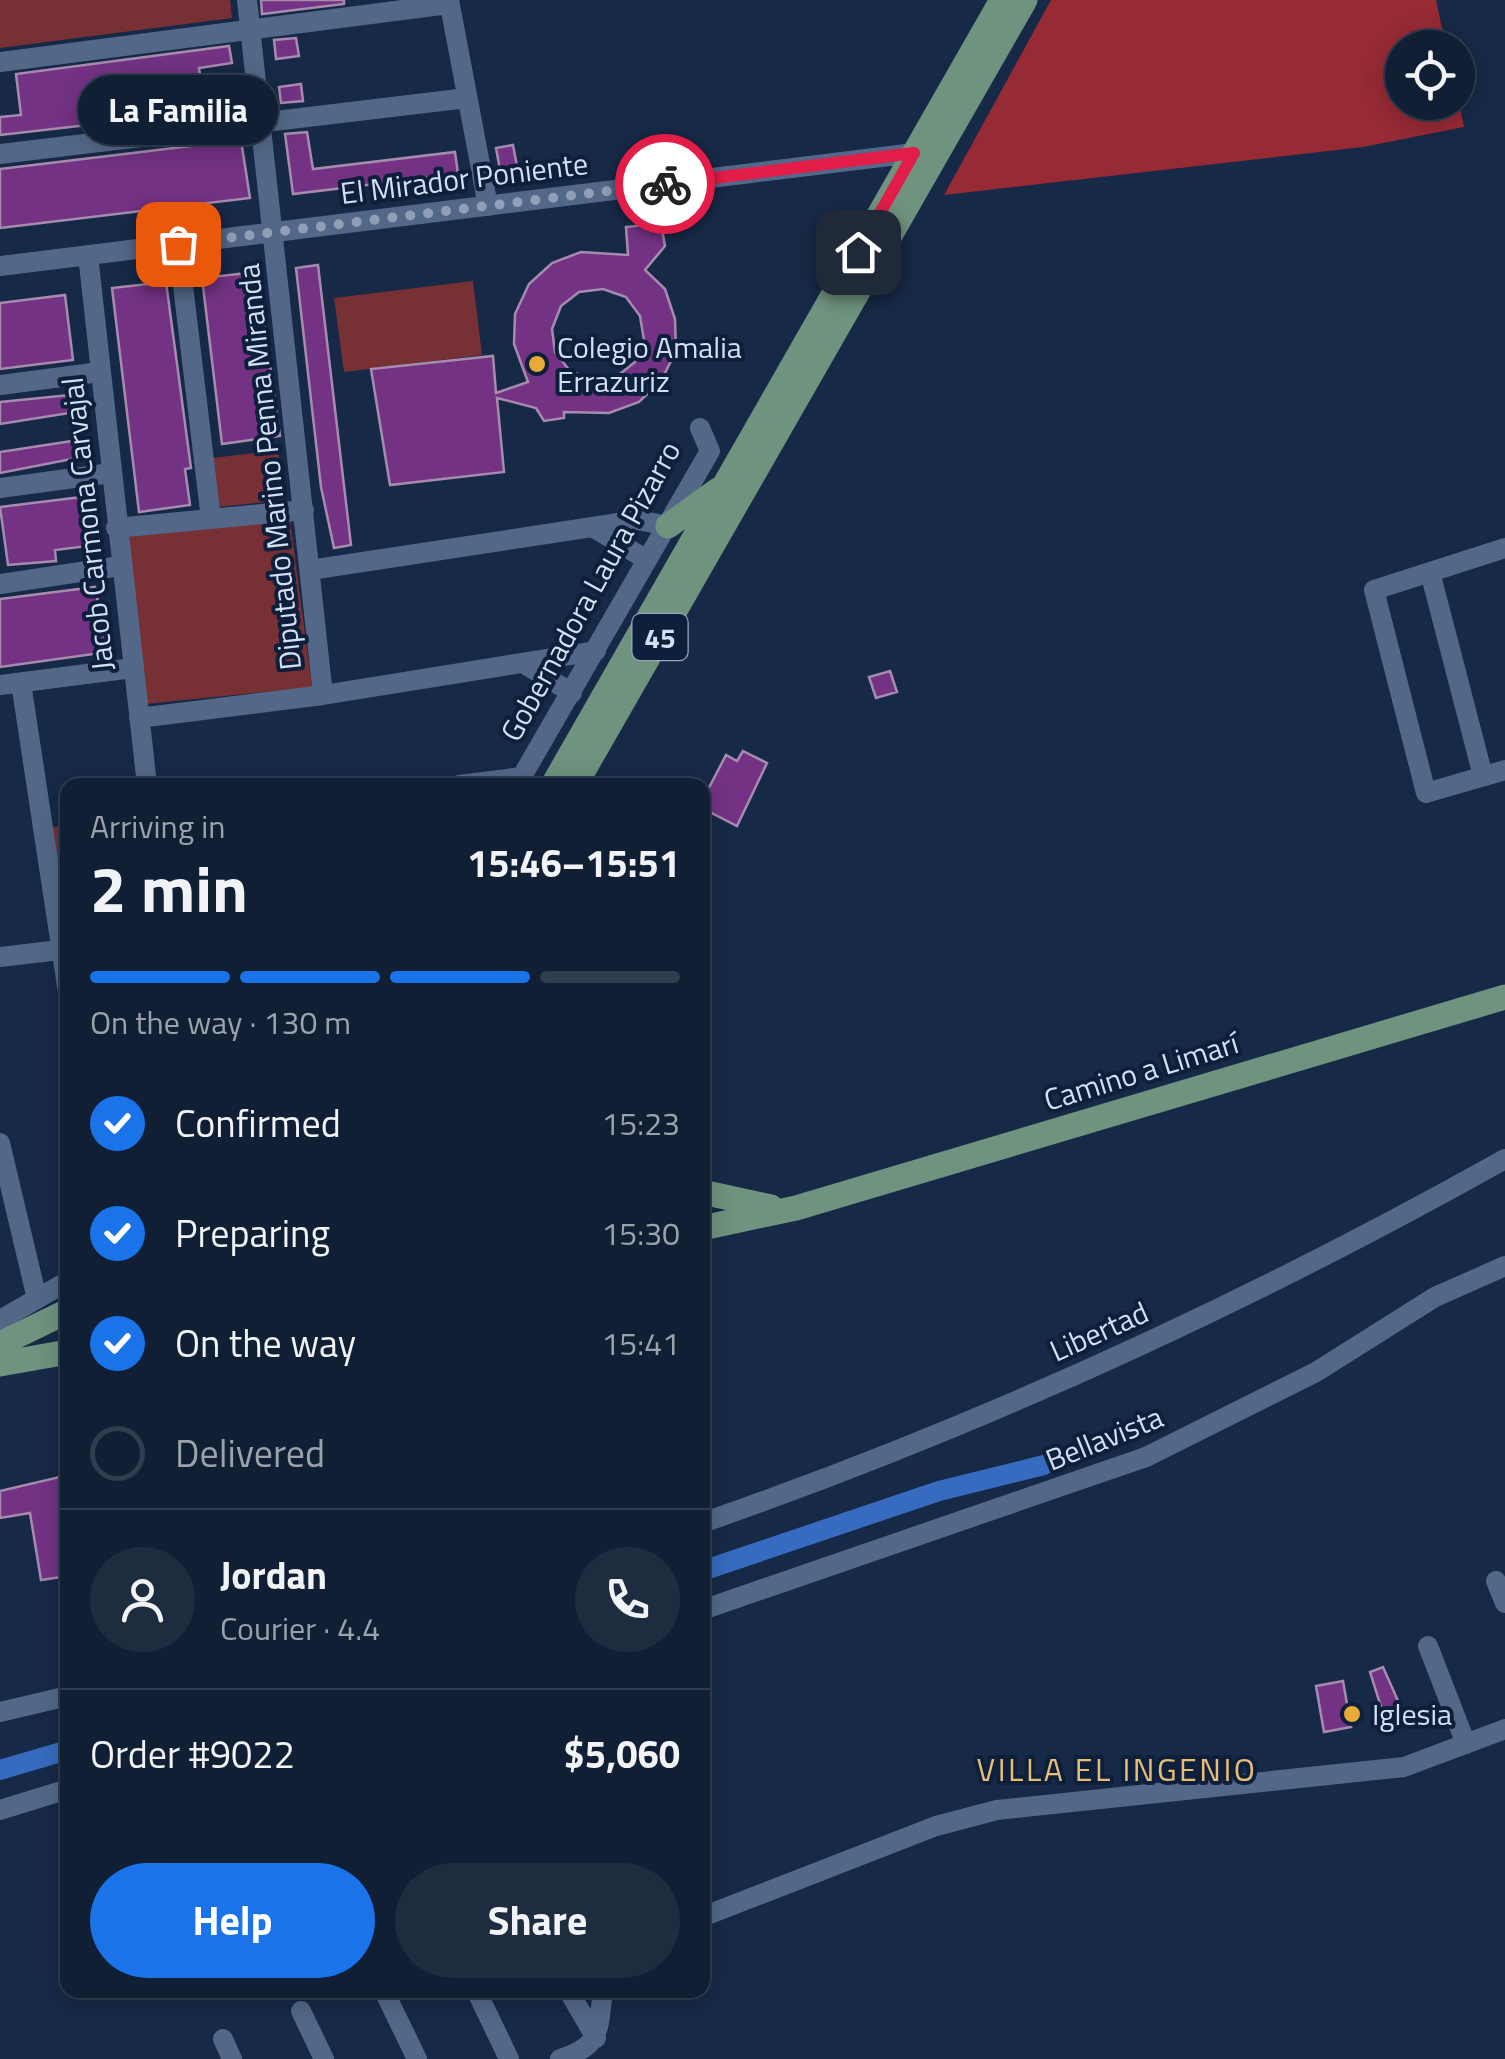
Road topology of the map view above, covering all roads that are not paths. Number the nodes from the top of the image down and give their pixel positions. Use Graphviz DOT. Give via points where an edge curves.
graph roads {
  1 [pos="248,0"];
  2 [pos="1002,0"];
  3 [pos="1025,0"];
  4 [pos="449,2"];
  5 [pos="251,31"];
  6 [pos="0,62"];
  7 [pos="468,98"];
  8 [pos="262,122"];
  9 [pos="0,154"];
  10 [pos="925,156"];
  11 [pos="488,206"];
  12 [pos="275,232"];
  13 [pos="178,244"];
  14 [pos="88,255"];
  15 [pos="0,266"];
  16 [pos="100,372"];
  17 [pos="0,386"];
  18 [pos="700,428"];
  19 [pos="111,473"];
  20 [pos="726,485"];
  21 [pos="0,488"];
  22 [pos="304,510"];
  23 [pos="211,519"];
  24 [pos="668,526"];
  25 [pos="116,528"];
  26 [pos="594,528"];
  27 [pos="1505,548"];
  28 [pos="647,560"];
  29 [pos="120,566"];
  30 [pos="310,570"];
  31 [pos="1430,572"];
  32 [pos="0,584"];
  33 [pos="596,651"];
  34 [pos="526,665"];
  35 [pos="133,668"];
  36 [pos="11,684"];
  37 [pos="572,693"];
  38 [pos="323,695"];
  39 [pos="139,718"];
  40 [pos="1505,770"];
  41 [pos="1483,776"];
  42 [pos="147,778"];
  43 [pos="522,778"];
  44 [pos="564,778"];
  45 [pos="564,778"];
  46 [pos="60,933"];
  47 [pos="60,948"];
  48 [pos="0,957"];
  49 [pos="1505,996"];
  50 [pos="0,1143"];
  51 [pos="1505,1159"];
  52 [pos="710,1194"];
  53 [pos="796,1208"];
  54 [pos="710,1226"];
  55 [pos="1505,1266"];
  56 [pos="60,1286"];
  57 [pos="36,1299"];
  58 [pos="60,1315"];
  59 [pos="0,1320"];
  60 [pos="0,1344"];
  61 [pos="60,1353"];
  62 [pos="0,1364"];
  63 [pos="710,1519"];
  64 [pos="1496,1581"];
  65 [pos="1505,1603"];
  66 [pos="710,1607"];
  67 [pos="1428,1646"];
  68 [pos="60,1698"];
  69 [pos="0,1712"];
  70 [pos="1505,1729"];
  71 [pos="1466,1744"];
  72 [pos="60,1791"];
  73 [pos="0,1810"];
  74 [pos="710,1914"];
  75 [pos="387,1998"];
  76 [pos="480,1998"];
  77 [pos="573,1998"];
  78 [pos="602,1998"];
  79 [pos="302,2010"];
  80 [pos="223,2038"];
  81 [pos="596,2038"];
  82 [pos="232,2059"];
  83 [pos="324,2059"];
  84 [pos="417,2059"];
  85 [pos="509,2059"];
  86 [pos="560,2059"];
  1 -- 5 [label="street, Diputado Marino Penna Miranda"];
  2 -- 10 [label="main road, Gobernadora Laura Pizarro / 45"];
  3 -- 10 [label="main road, Gobernadora Laura Pizarro / 45"];
  4 -- 5 [label="street"];
  4 -- 7 [label="street"];
  5 -- 6 [label="street"];
  5 -- 8 [label="street, Diputado Marino Penna Miranda"];
  7 -- 8 [label="street"];
  7 -- 11 [label="street"];
  8 -- 9 [label="street"];
  8 -- 12 [label="street, Diputado Marino Penna Miranda"];
  10 -- 11 [label="street, El Mirador Poniente"];
  10 -- 20 [label="main road, Gobernadora Laura Pizarro / 45"];
  10 -- 44 [label="main road, Gobernadora Laura Pizarro / 45"];
  11 -- 12 [label="street, El Mirador Poniente"];
  12 -- 13 [label="street, El Mirador Poniente"];
  12 -- 22 [label="street, Diputado Marino Penna Miranda"];
  13 -- 14 [label="street, El Mirador Poniente"];
  13 -- 23 [label="street"];
  14 -- 15 [label="street, El Mirador Poniente"];
  14 -- 16 [label="street, Jacob Carmona Carvajal"];
  16 -- 17 [label="street"];
  16 -- 19 [label="street, Jacob Carmona Carvajal"];
  18 -- 24 [label="street, Gobernadora Laura Pizarro" via="710,451"];
  19 -- 21 [label="street"];
  19 -- 25 [label="street, Jacob Carmona Carvajal"];
  20 -- 24 [label="main road"];
  20 -- 45 [label="main road, Gobernadora Laura Pizarro / 45"];
  22 -- 23 [label="street"];
  22 -- 30 [label="street, Diputado Marino Penna Miranda"];
  23 -- 25 [label="street"];
  24 -- 26 [label="street" via="638,520"];
  24 -- 28 [label="street, Gobernadora Laura Pizarro"];
  25 -- 29 [label="street, Jacob Carmona Carvajal"];
  26 -- 28 [label="street"];
  26 -- 30 [label="street"];
  27 -- 31 [label="street"];
  28 -- 33 [label="street, Gobernadora Laura Pizarro"];
  29 -- 32 [label="street"];
  29 -- 35 [label="street, Jacob Carmona Carvajal"];
  30 -- 38 [label="street, Diputado Marino Penna Miranda"];
  31 -- 41 [label="street"];
  31 -- 41 [label="street" via="1374,590 1426,792"];
  33 -- 34 [label="street"];
  33 -- 37 [label="street, Gobernadora Laura Pizarro"];
  34 -- 37 [label="street"];
  34 -- 38 [label="street"];
  35 -- 36 [label="street"];
  35 -- 39 [label="street, Jacob Carmona Carvajal"];
  36 -- 46 [label="street"];
  37 -- 43 [label="street, Gobernadora Laura Pizarro"];
  38 -- 39 [label="street"];
  39 -- 42 [label="street, Jacob Carmona Carvajal"];
  40 -- 41 [label="street"];
  47 -- 48 [label="street"];
  49 -- 53 [label="main road, Camino a Limarí"];
  50 -- 57 [label="street"];
  51 -- 63 [label="street, Libertad" via="1340,1249 1123,1354"];
  52 -- 53 [label="main road, Camino a Limarí"];
  53 -- 54 [label="main road, Camino a Limarí"];
  55 -- 66 [label="street, Bellavista" via="1435,1297 1316,1372 1146,1457"];
  56 -- 57 [label="street"];
  57 -- 59 [label="street"];
  58 -- 60 [label="main road"];
  61 -- 62 [label="main road"];
  64 -- 65 [label="street"];
  67 -- 71 [label="street"];
  68 -- 69 [label="street"];
  70 -- 71 [label="street"];
  71 -- 74 [label="street" via="1404,1766 996,1810 936,1826"];
  72 -- 73 [label="street"];
  75 -- 84 [label="street"];
  76 -- 85 [label="street"];
  77 -- 81 [label="street"];
  78 -- 81 [label="street"];
  79 -- 83 [label="street"];
  80 -- 82 [label="street"];
  81 -- 86 [label="street" via="588,2050"];
}
